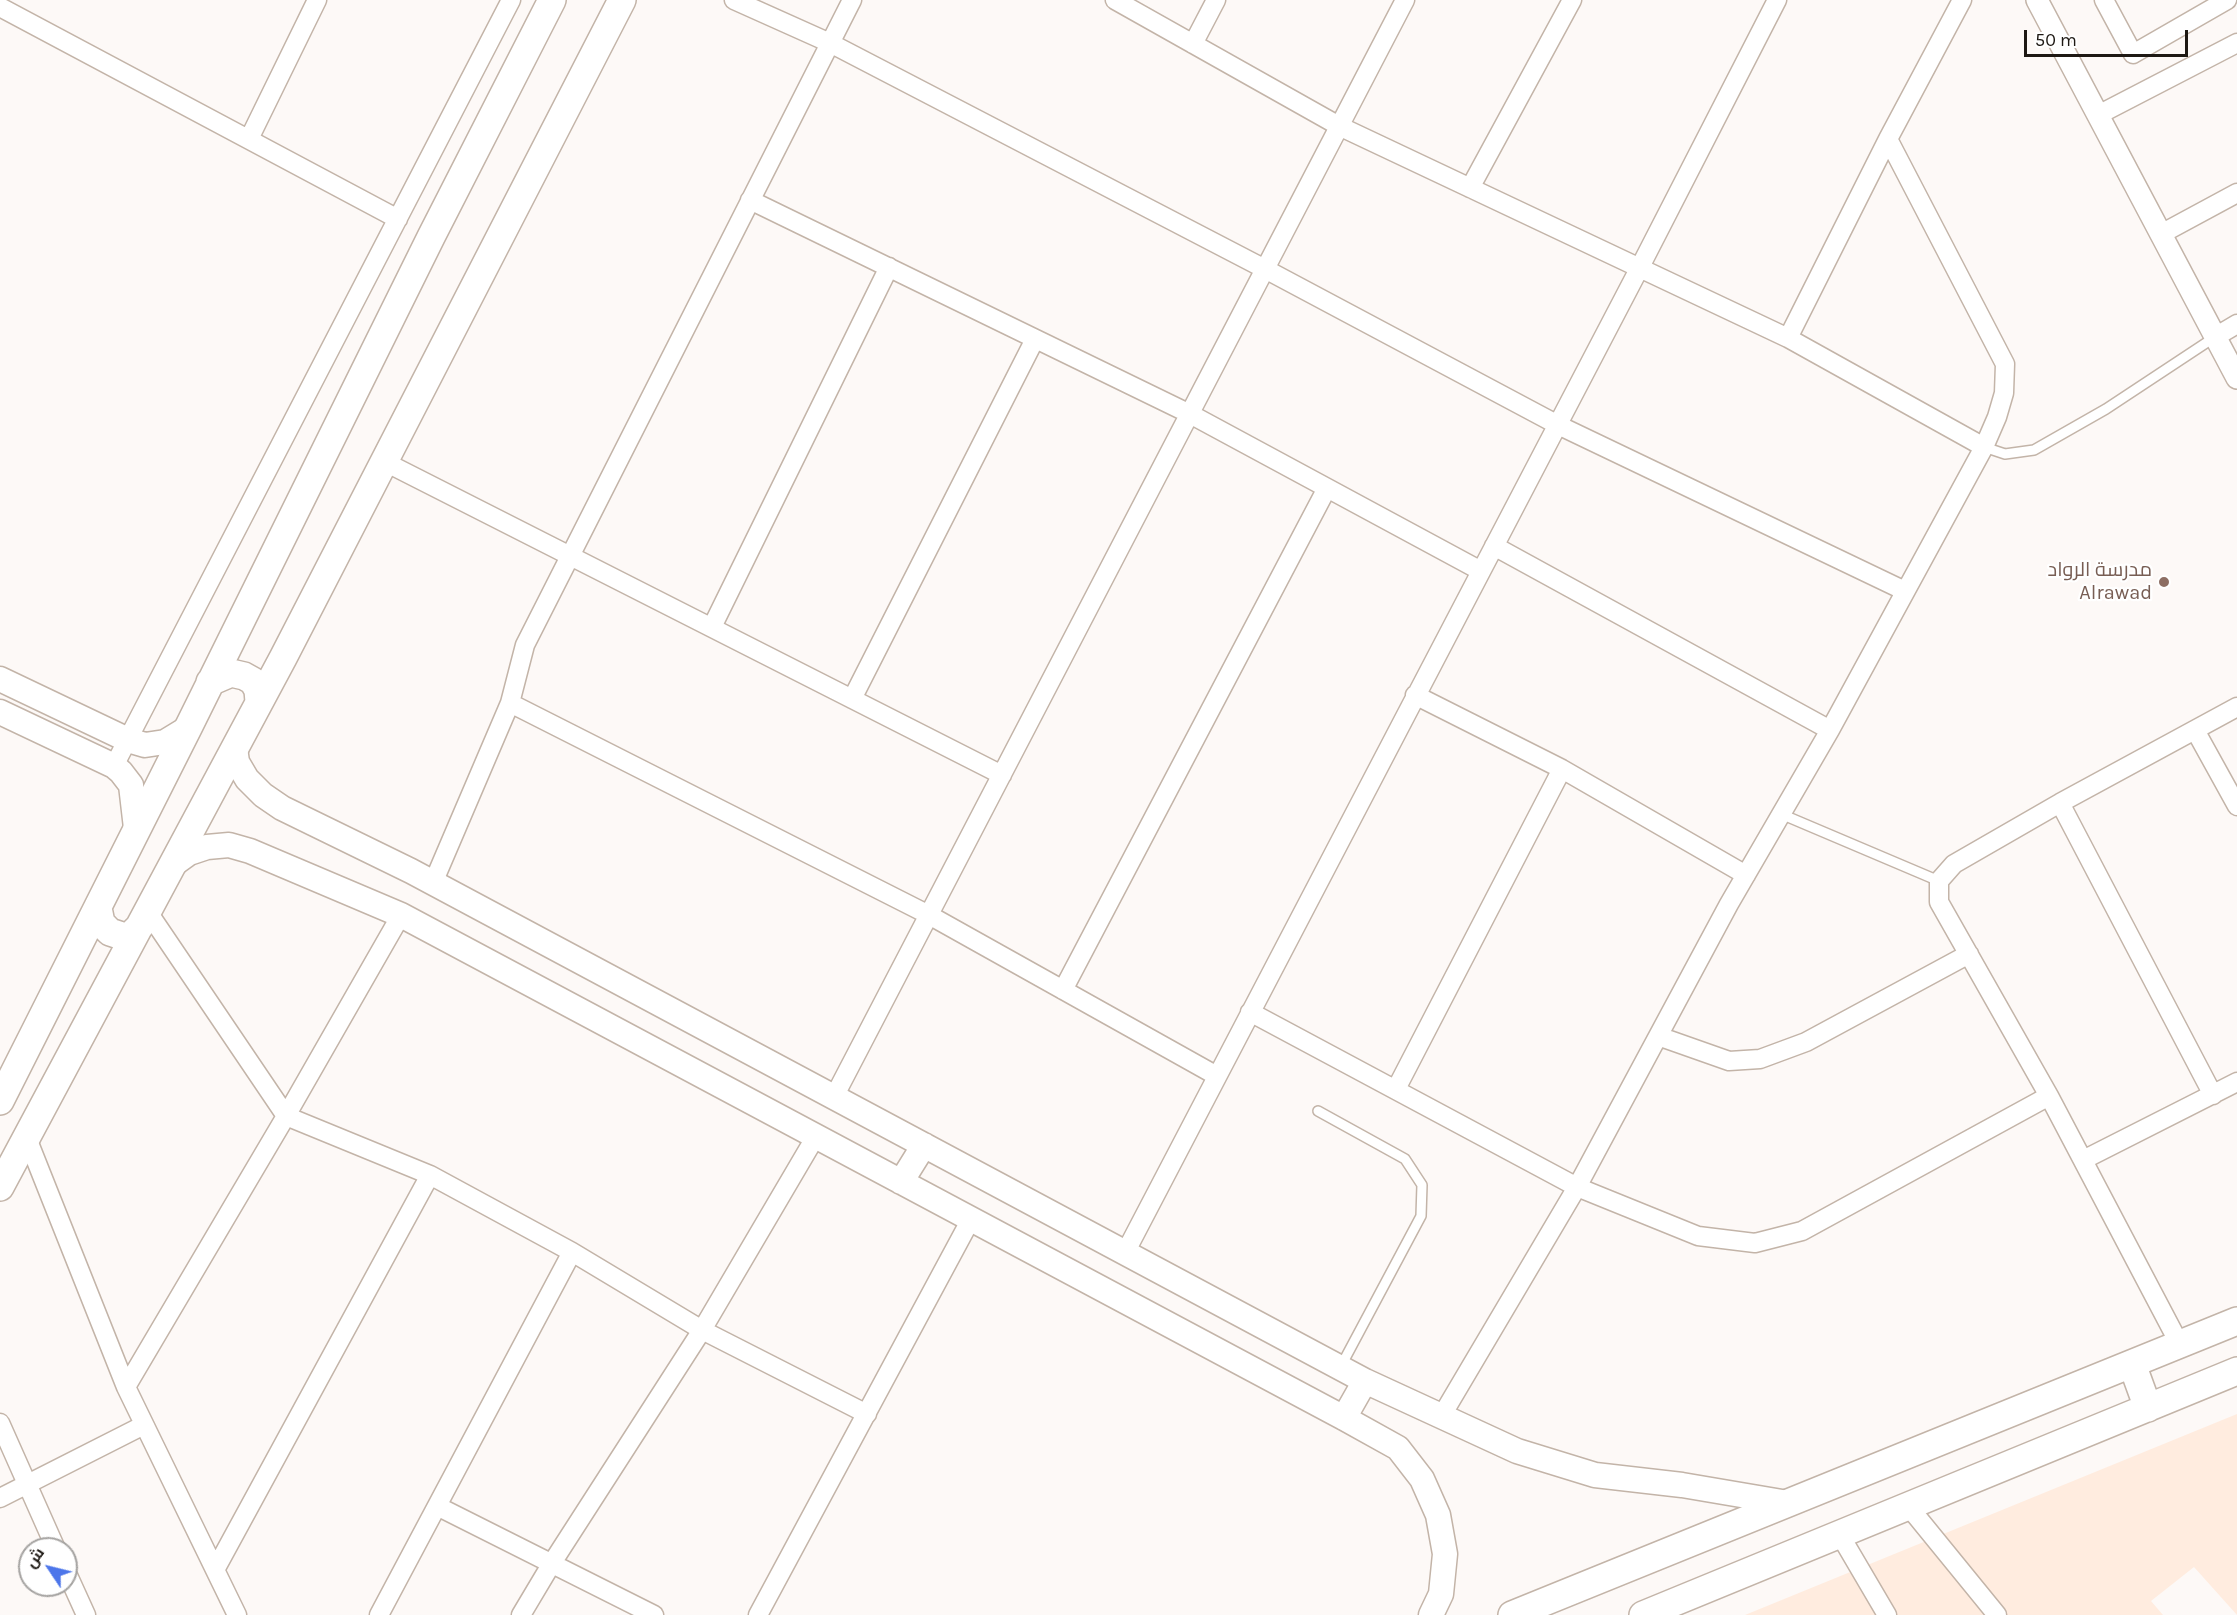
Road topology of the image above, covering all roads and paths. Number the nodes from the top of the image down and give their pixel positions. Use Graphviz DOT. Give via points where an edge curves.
graph roads {
  1 [pos="317,0"];
  2 [pos="511,0"];
  3 [pos="552,0"];
  4 [pos="622,0"];
  5 [pos="734,0"];
  6 [pos="852,0"];
  7 [pos="1115,0"];
  8 [pos="1216,0"];
  9 [pos="1405,0"];
  10 [pos="1572,0"];
  11 [pos="1777,0"];
  12 [pos="1962,0"];
  13 [pos="2037,0"];
  14 [pos="2104,0"];
  15 [pos="2227,0"];
  16 [pos="0,7"];
  17 [pos="830,43"];
  18 [pos="2237,43"];
  19 [pos="1193,44"];
  20 [pos="2098,115"];
  21 [pos="1339,126"];
  22 [pos="249,139"];
  23 [pos="1888,139"];
  24 [pos="1470,188"];
  25 [pos="2237,193"];
  26 [pos="750,200"];
  27 [pos="398,219"];
  28 [pos="2161,234"];
  29 [pos="889,267"];
  30 [pos="1265,269"];
  31 [pos="1639,269"];
  32 [pos="2237,324"];
  33 [pos="2215,337"];
  34 [pos="1788,338"];
  35 [pos="1035,339"];
  36 [pos="2237,378"];
  37 [pos="1190,414"];
  38 [pos="1558,424"];
  39 [pos="1984,447"];
  40 [pos="383,461"];
  41 [pos="1327,488"];
  42 [pos="1494,546"];
  43 [pos="570,555"];
  44 [pos="1481,571"];
  45 [pos="1905,591"];
  46 [pos="712,627"];
  47 [pos="0,679"];
  48 [pos="210,682"];
  49 [pos="1415,695"];
  50 [pos="852,699"];
  51 [pos="259,702"];
  52 [pos="510,703"];
  53 [pos="2237,707"];
  54 [pos="0,712"];
  55 [pos="188,728"];
  56 [pos="1830,730"];
  57 [pos="2195,730"];
  58 [pos="128,740"];
  59 [pos="235,748"];
  60 [pos="114,766"];
  61 [pos="1562,769"];
  62 [pos="1002,775"];
  63 [pos="2060,803"];
  64 [pos="2237,806"];
  65 [pos="1781,814"];
  66 [pos="136,828"];
  67 [pos="171,866"];
  68 [pos="1746,875"];
  69 [pos="1939,881"];
  70 [pos="433,882"];
  71 [pos="98,908"];
  72 [pos="401,915"];
  73 [pos="929,915"];
  74 [pos="144,919"];
  75 [pos="1969,954"];
  76 [pos="1063,990"];
  77 [pos="1250,1012"];
  78 [pos="1658,1036"];
  79 [pos="1217,1076"];
  80 [pos="2237,1082"];
  81 [pos="1396,1089"];
  82 [pos="2213,1095"];
  83 [pos="2049,1096"];
  84 [pos="834,1097"];
  85 [pos="0,1101"];
  86 [pos="1318,1111"];
  87 [pos="286,1116"];
  88 [pos="816,1136"];
  89 [pos="27,1138"];
  90 [pos="924,1145"];
  91 [pos="2083,1160"];
  92 [pos="430,1174"];
  93 [pos="902,1182"];
  94 [pos="0,1187"];
  95 [pos="1577,1187"];
  96 [pos="971,1219"];
  97 [pos="572,1252"];
  98 [pos="1125,1253"];
  99 [pos="2237,1321"];
  100 [pos="702,1330"];
  101 [pos="2180,1345"];
  102 [pos="2132,1364"];
  103 [pos="1340,1368"];
  104 [pos="2236,1373"];
  105 [pos="1365,1382"];
  106 [pos="126,1387"];
  107 [pos="2148,1408"];
  108 [pos="867,1414"];
  109 [pos="1441,1417"];
  110 [pos="1344,1418"];
  111 [pos="0,1423"];
  112 [pos="144,1425"];
  113 [pos="26,1484"];
  114 [pos="0,1498"];
  115 [pos="1788,1503"];
  116 [pos="437,1506"];
  117 [pos="1909,1507"];
  118 [pos="1840,1535"];
  119 [pos="50,1537"];
  120 [pos="552,1563"];
  121 [pos="215,1570"];
  122 [pos="78,1597"];
  123 [pos="86,1615"];
  124 [pos="237,1615"];
  125 [pos="379,1615"];
  126 [pos="521,1615"];
  127 [pos="654,1615"];
  128 [pos="758,1615"];
  129 [pos="1431,1615"];
  130 [pos="1512,1615"];
  131 [pos="1643,1615"];
  132 [pos="1887,1615"];
  133 [pos="1997,1615"];
  1 -- 22 [label="street"];
  2 -- 27 [label="street"];
  3 -- 48 [label="main road"];
  4 -- 40 [label="main road"];
  5 -- 17 [label="street"];
  6 -- 17 [label="street"];
  7 -- 19 [label="street"];
  8 -- 19 [label="street"];
  9 -- 21 [label="street"];
  10 -- 24 [label="street"];
  11 -- 31 [label="street"];
  12 -- 23 [label="street"];
  13 -- 20 [label="street"];
  14 -- 15 [label="street" via="2133,54"];
  16 -- 22 [label="street"];
  17 -- 26 [label="street"];
  17 -- 30 [label="street"];
  18 -- 20 [label="street"];
  19 -- 21 [label="street"];
  20 -- 28 [label="street"];
  21 -- 24 [label="street"];
  21 -- 30 [label="street"];
  22 -- 27 [label="street"];
  23 -- 34 [label="street"];
  23 -- 39 [label="street" via="2005,364 2004,393"];
  24 -- 31 [label="street"];
  25 -- 28 [label="street"];
  26 -- 29 [label="street"];
  26 -- 43 [label="street"];
  27 -- 58 [label="street"];
  28 -- 33 [label="street"];
  29 -- 35 [label="street"];
  29 -- 46 [label="street"];
  30 -- 37 [label="street"];
  30 -- 38 [label="street"];
  31 -- 34 [label="street"];
  31 -- 38 [label="street"];
  32 -- 33 [label="street"];
  33 -- 36 [label="street"];
  33 -- 39 [label="lane" via="2106,409 2034,450 2005,454"];
  34 -- 39 [label="street"];
  35 -- 37 [label="street"];
  35 -- 50 [label="street"];
  37 -- 41 [label="street"];
  37 -- 62 [label="street"];
  38 -- 42 [label="street"];
  38 -- 45 [label="street"];
  39 -- 45 [label="street"];
  40 -- 43 [label="street"];
  40 -- 51 [label="main road"];
  41 -- 44 [label="street"];
  41 -- 76 [label="street"];
  42 -- 44 [label="street"];
  42 -- 56 [label="street"];
  43 -- 46 [label="street"];
  43 -- 52 [label="street" via="525,645"];
  44 -- 49 [label="street"];
  45 -- 56 [label="street"];
  46 -- 50 [label="street"];
  47 -- 58 [label="main road"];
  48 -- 51 [label="main road" via="231,673 244,676 253,681"];
  48 -- 55 [label="main road"];
  49 -- 61 [label="street"];
  49 -- 77 [label="street"];
  50 -- 62 [label="street"];
  51 -- 59 [label="main road"];
  52 -- 70 [label="street"];
  52 -- 73 [label="street"];
  53 -- 57 [label="street"];
  54 -- 60 [label="main road"];
  55 -- 58 [label="main road" via="165,742 145,745"];
  55 -- 66 [label="main road"];
  56 -- 65 [label="street"];
  57 -- 63 [label="street"];
  57 -- 64 [label="street"];
  58 -- 60 [label="street"];
  59 -- 67 [label="main road"];
  59 -- 70 [label="main road" via="237,762 247,779 282,808"];
  60 -- 66 [label="main road" via="131,785"];
  61 -- 68 [label="street"];
  61 -- 81 [label="street"];
  62 -- 73 [label="street"];
  63 -- 69 [label="street" via="1954,864"];
  63 -- 82 [label="street"];
  65 -- 68 [label="street"];
  65 -- 69 [label="lane"];
  66 -- 71 [label="main road"];
  67 -- 72 [label="main road" via="189,853 229,845"];
  67 -- 74 [label="main road"];
  68 -- 78 [label="street"];
  69 -- 75 [label="street" via="1939,902"];
  70 -- 84 [label="main road"];
  71 -- 74 [label="main road" via="101,923 122,936 130,936"];
  71 -- 85 [label="main road"];
  72 -- 87 [label="street"];
  72 -- 88 [label="main road"];
  73 -- 76 [label="street"];
  73 -- 84 [label="street"];
  74 -- 87 [label="street"];
  74 -- 89 [label="main road"];
  75 -- 78 [label="street" via="1806,1042 1760,1059 1730,1061"];
  75 -- 83 [label="street"];
  76 -- 79 [label="street"];
  77 -- 79 [label="street"];
  77 -- 81 [label="street"];
  78 -- 95 [label="street"];
  79 -- 98 [label="street"];
  80 -- 82 [label="street"];
  81 -- 95 [label="street"];
  82 -- 91 [label="street"];
  83 -- 91 [label="street"];
  83 -- 95 [label="street" via="1802,1231 1755,1243 1698,1236"];
  84 -- 90 [label="main road"];
  86 -- 103 [label="lane" via="1405,1159 1422,1185 1421,1216"];
  87 -- 92 [label="street"];
  87 -- 106 [label="street"];
  88 -- 93 [label="main road"];
  88 -- 100 [label="street"];
  89 -- 94 [label="main road"];
  89 -- 106 [label="street"];
  90 -- 93 [label="main road"];
  90 -- 98 [label="main road"];
  91 -- 101 [label="street"];
  92 -- 97 [label="street"];
  92 -- 121 [label="street"];
  93 -- 96 [label="main road"];
  95 -- 109 [label="street"];
  96 -- 108 [label="street"];
  96 -- 110 [label="main road"];
  97 -- 100 [label="street"];
  97 -- 116 [label="street"];
  98 -- 103 [label="main road"];
  99 -- 101 [label="main road"];
  100 -- 108 [label="street"];
  100 -- 120 [label="street"];
  101 -- 102 [label="main road"];
  102 -- 107 [label="main road"];
  102 -- 115 [label="main road"];
  103 -- 105 [label="main road"];
  104 -- 107 [label="main road"];
  105 -- 109 [label="main road"];
  105 -- 110 [label="main road"];
  106 -- 112 [label="street"];
  107 -- 117 [label="main road"];
  108 -- 128 [label="street"];
  109 -- 115 [label="main road" via="1517,1451 1595,1475"];
  110 -- 129 [label="main road" via="1398,1449 1422,1479 1438,1515 1445,1554 1441,1594"];
  111 -- 113 [label="street"];
  112 -- 113 [label="street"];
  112 -- 121 [label="street"];
  113 -- 114 [label="street"];
  113 -- 119 [label="street"];
  115 -- 130 [label="main road"];
  116 -- 120 [label="street"];
  116 -- 125 [label="street"];
  117 -- 118 [label="main road"];
  117 -- 133 [label="street"];
  118 -- 131 [label="main road"];
  118 -- 132 [label="street"];
  120 -- 126 [label="street"];
  120 -- 127 [label="street"];
  121 -- 124 [label="street"];
  122 -- 123 [label="street"];
}
